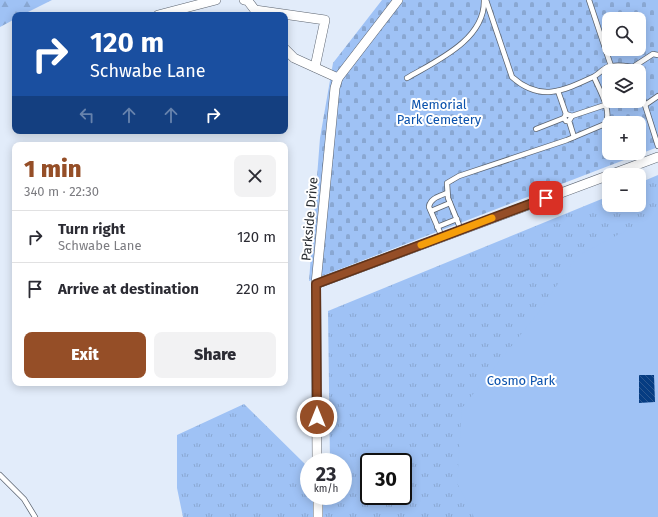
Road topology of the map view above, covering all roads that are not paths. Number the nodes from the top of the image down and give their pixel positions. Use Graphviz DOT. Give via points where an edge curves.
graph roads {
  1 [pos="216,0"];
  2 [pos="244,0"];
  3 [pos="398,0"];
  4 [pos="485,0"];
  5 [pos="590,0"];
  6 [pos="170,12"];
  7 [pos="257,12"];
  8 [pos="288,16"];
  9 [pos="288,52"];
  10 [pos="658,55"];
  11 [pos="610,64"];
  12 [pos="640,64"];
  13 [pos="315,67"];
  14 [pos="602,72"];
  15 [pos="594,77"];
  16 [pos="338,78"];
  17 [pos="407,78"];
  18 [pos="558,91"];
  19 [pos="658,96"];
  20 [pos="602,99"];
  21 [pos="646,104"];
  22 [pos="602,106"];
  23 [pos="605,108"];
  24 [pos="646,108"];
  25 [pos="565,116"];
  26 [pos="572,116"];
  27 [pos="569,121"];
  28 [pos="536,129"];
  29 [pos="574,137"];
  30 [pos="658,146"];
  31 [pos="658,157"];
  32 [pos="447,193"];
  33 [pos="450,203"];
  34 [pos="431,211"];
  35 [pos="457,219"];
  36 [pos="437,226"];
  37 [pos="461,230"];
  38 [pos="442,237"];
  39 [pos="316,284"];
  40 [pos="317,453"];
  41 [pos="0,475"];
  42 [pos="318,505"];
  43 [pos="36,517"];
  44 [pos="318,517"];
  1 -- 6 [label="street"];
  2 -- 7 [label="street"];
  3 -- 16 [label="street, Parkside Drive"];
  4 -- 17 [label="lane" via="482,18 457,48"];
  4 -- 18 [label="lane" via="512,77 531,89 542,92"];
  5 -- 11 [label="lane"];
  8 -- 13 [label="street" via="325,20"];
  9 -- 13 [label="street" via="294,58"];
  10 -- 12 [label="lane" via="653,54"];
  13 -- 16 [label="street"];
  14 -- 15 [label="lane"];
  15 -- 18 [label="lane"];
  15 -- 20 [label="lane"];
  16 -- 39 [label="street, Parkside Drive"];
  18 -- 25 [label="lane"];
  19 -- 21 [label="lane"];
  22 -- 26 [label="lane"];
  23 -- 29 [label="lane" via="608,118 605,124"];
  24 -- 30 [label="lane"];
  25 -- 26 [label="lane"];
  25 -- 27 [label="lane" via="566,121"];
  25 -- 28 [label="lane"];
  26 -- 27 [label="lane"];
  27 -- 29 [label="lane"];
  29 -- 32 [label="lane" via="459,176 447,184"];
  31 -- 37 [label="street"];
  32 -- 33 [label="lane"];
  32 -- 34 [label="lane" via="430,202"];
  33 -- 34 [label="lane"];
  33 -- 35 [label="lane"];
  34 -- 36 [label="lane"];
  35 -- 36 [label="lane"];
  35 -- 37 [label="lane"];
  36 -- 38 [label="lane"];
  37 -- 38 [label="street"];
  38 -- 39 [label="street"];
  39 -- 40 [label="street, Parkside Drive"];
  41 -- 43 [label="lane" via="24,499"];
  42 -- 44 [label="street"];
}
